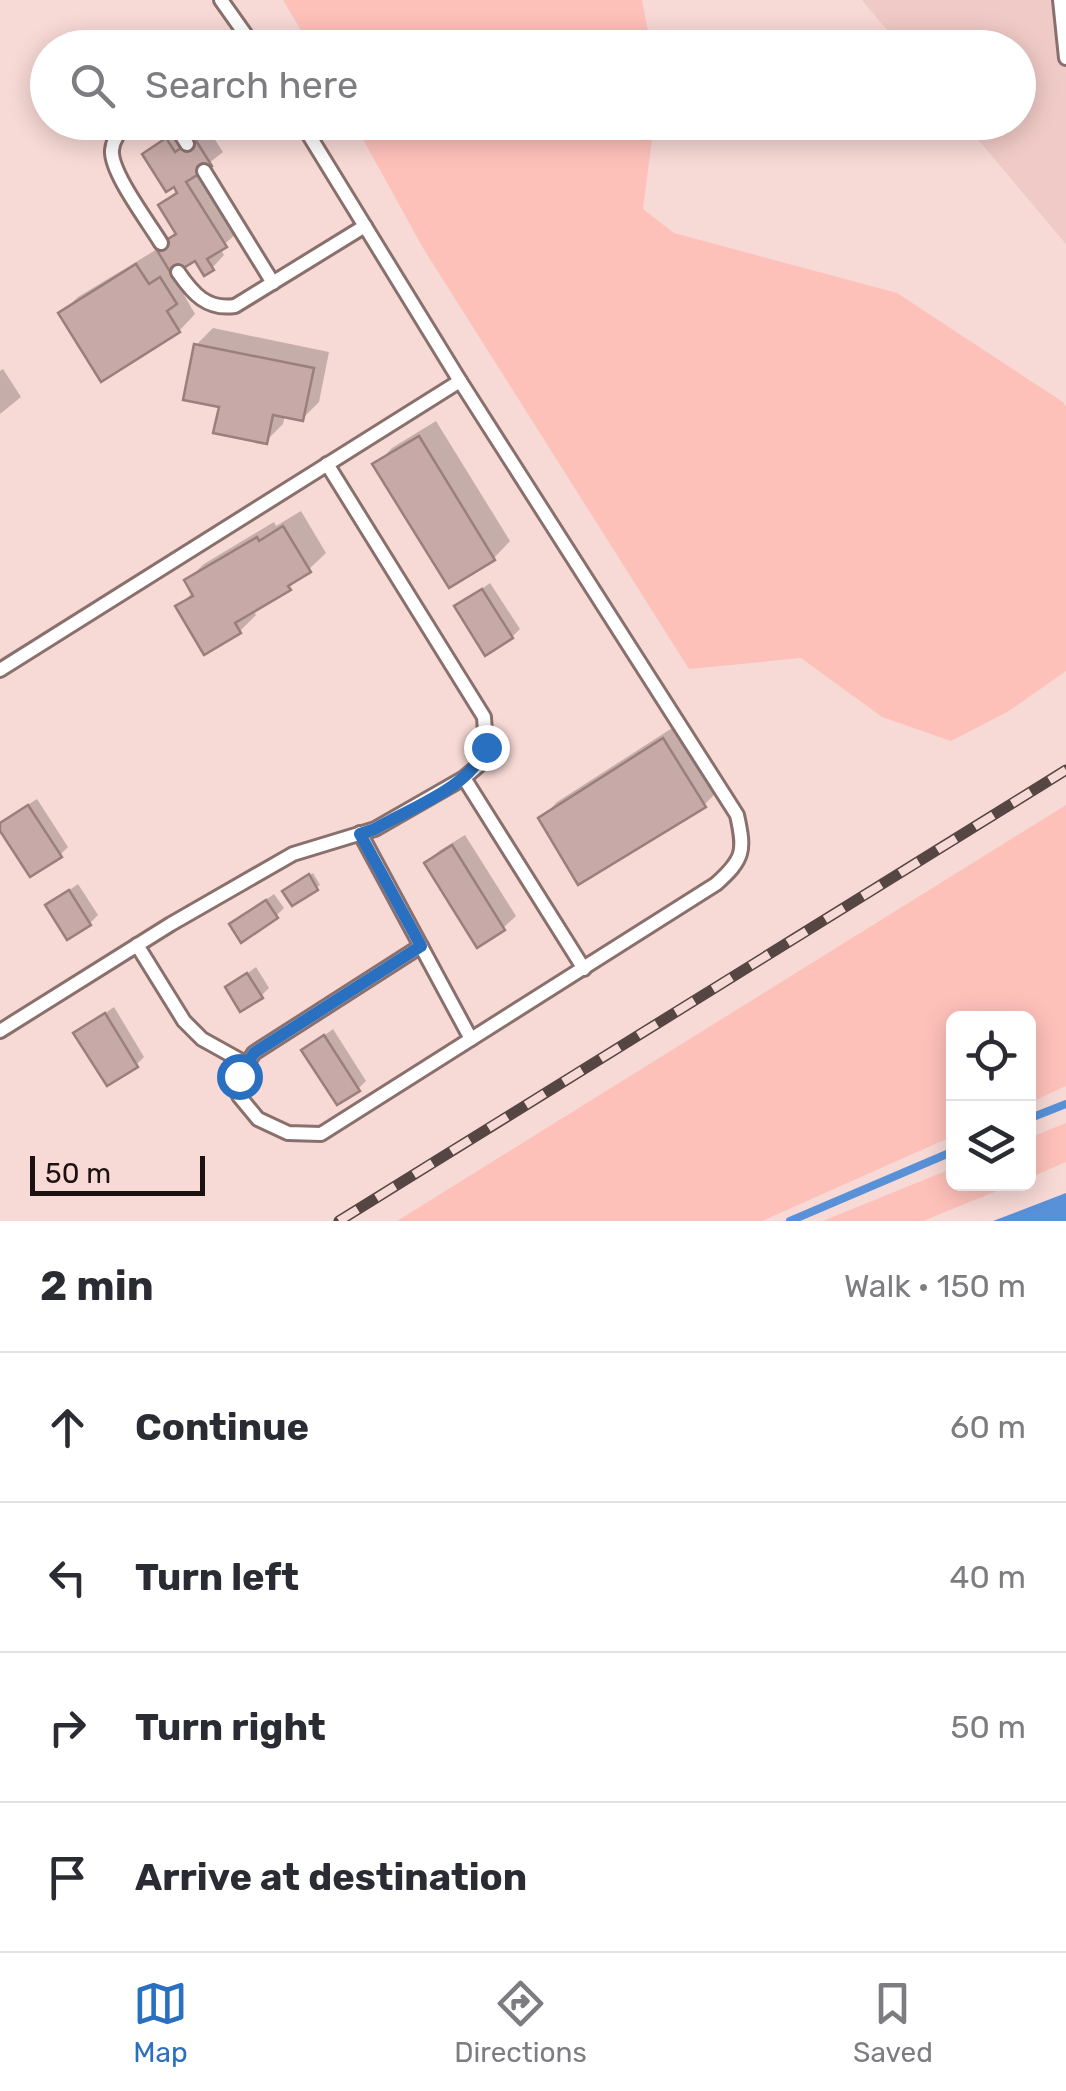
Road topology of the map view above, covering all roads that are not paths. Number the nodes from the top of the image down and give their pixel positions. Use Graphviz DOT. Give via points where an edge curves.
graph roads {
  1 [pos="221,0"];
  2 [pos="1060,0"];
  3 [pos="241,30"];
  4 [pos="1066,58"];
  5 [pos="116,140"];
  6 [pos="185,140"];
  7 [pos="312,140"];
  8 [pos="187,144"];
  9 [pos="204,171"];
  10 [pos="366,226"];
  11 [pos="161,243"];
  12 [pos="178,272"];
  13 [pos="274,282"];
  14 [pos="460,381"];
  15 [pos="326,464"];
  16 [pos="0,670"];
  17 [pos="464,778"];
  18 [pos="360,834"];
  19 [pos="136,945"];
  20 [pos="421,946"];
  21 [pos="584,969"];
  22 [pos="0,1031"];
  23 [pos="471,1039"];
  24 [pos="247,1064"];
  1 -- 3 [label="lane"];
  2 -- 4 [label="lane"];
  5 -- 11 [label="lane" via="115,167"];
  6 -- 8 [label="lane"];
  7 -- 10 [label="lane"];
  9 -- 13 [label="lane"];
  10 -- 13 [label="lane"];
  10 -- 14 [label="lane"];
  12 -- 13 [label="lane" via="201,300 220,308"];
  14 -- 15 [label="lane"];
  14 -- 21 [label="lane" via="737,815 744,846 736,867 716,884"];
  15 -- 16 [label="lane"];
  15 -- 17 [label="lane" via="484,717 486,747"];
  17 -- 18 [label="lane"];
  17 -- 21 [label="lane"];
  18 -- 19 [label="lane" via="294,854"];
  18 -- 20 [label="lane"];
  19 -- 22 [label="lane"];
  19 -- 24 [label="lane" via="184,1021 202,1040"];
  20 -- 23 [label="lane"];
  20 -- 24 [label="lane" via="254,1053"];
  21 -- 23 [label="lane"];
  23 -- 24 [label="lane" via="321,1134 288,1132 258,1119 239,1096"];
}
